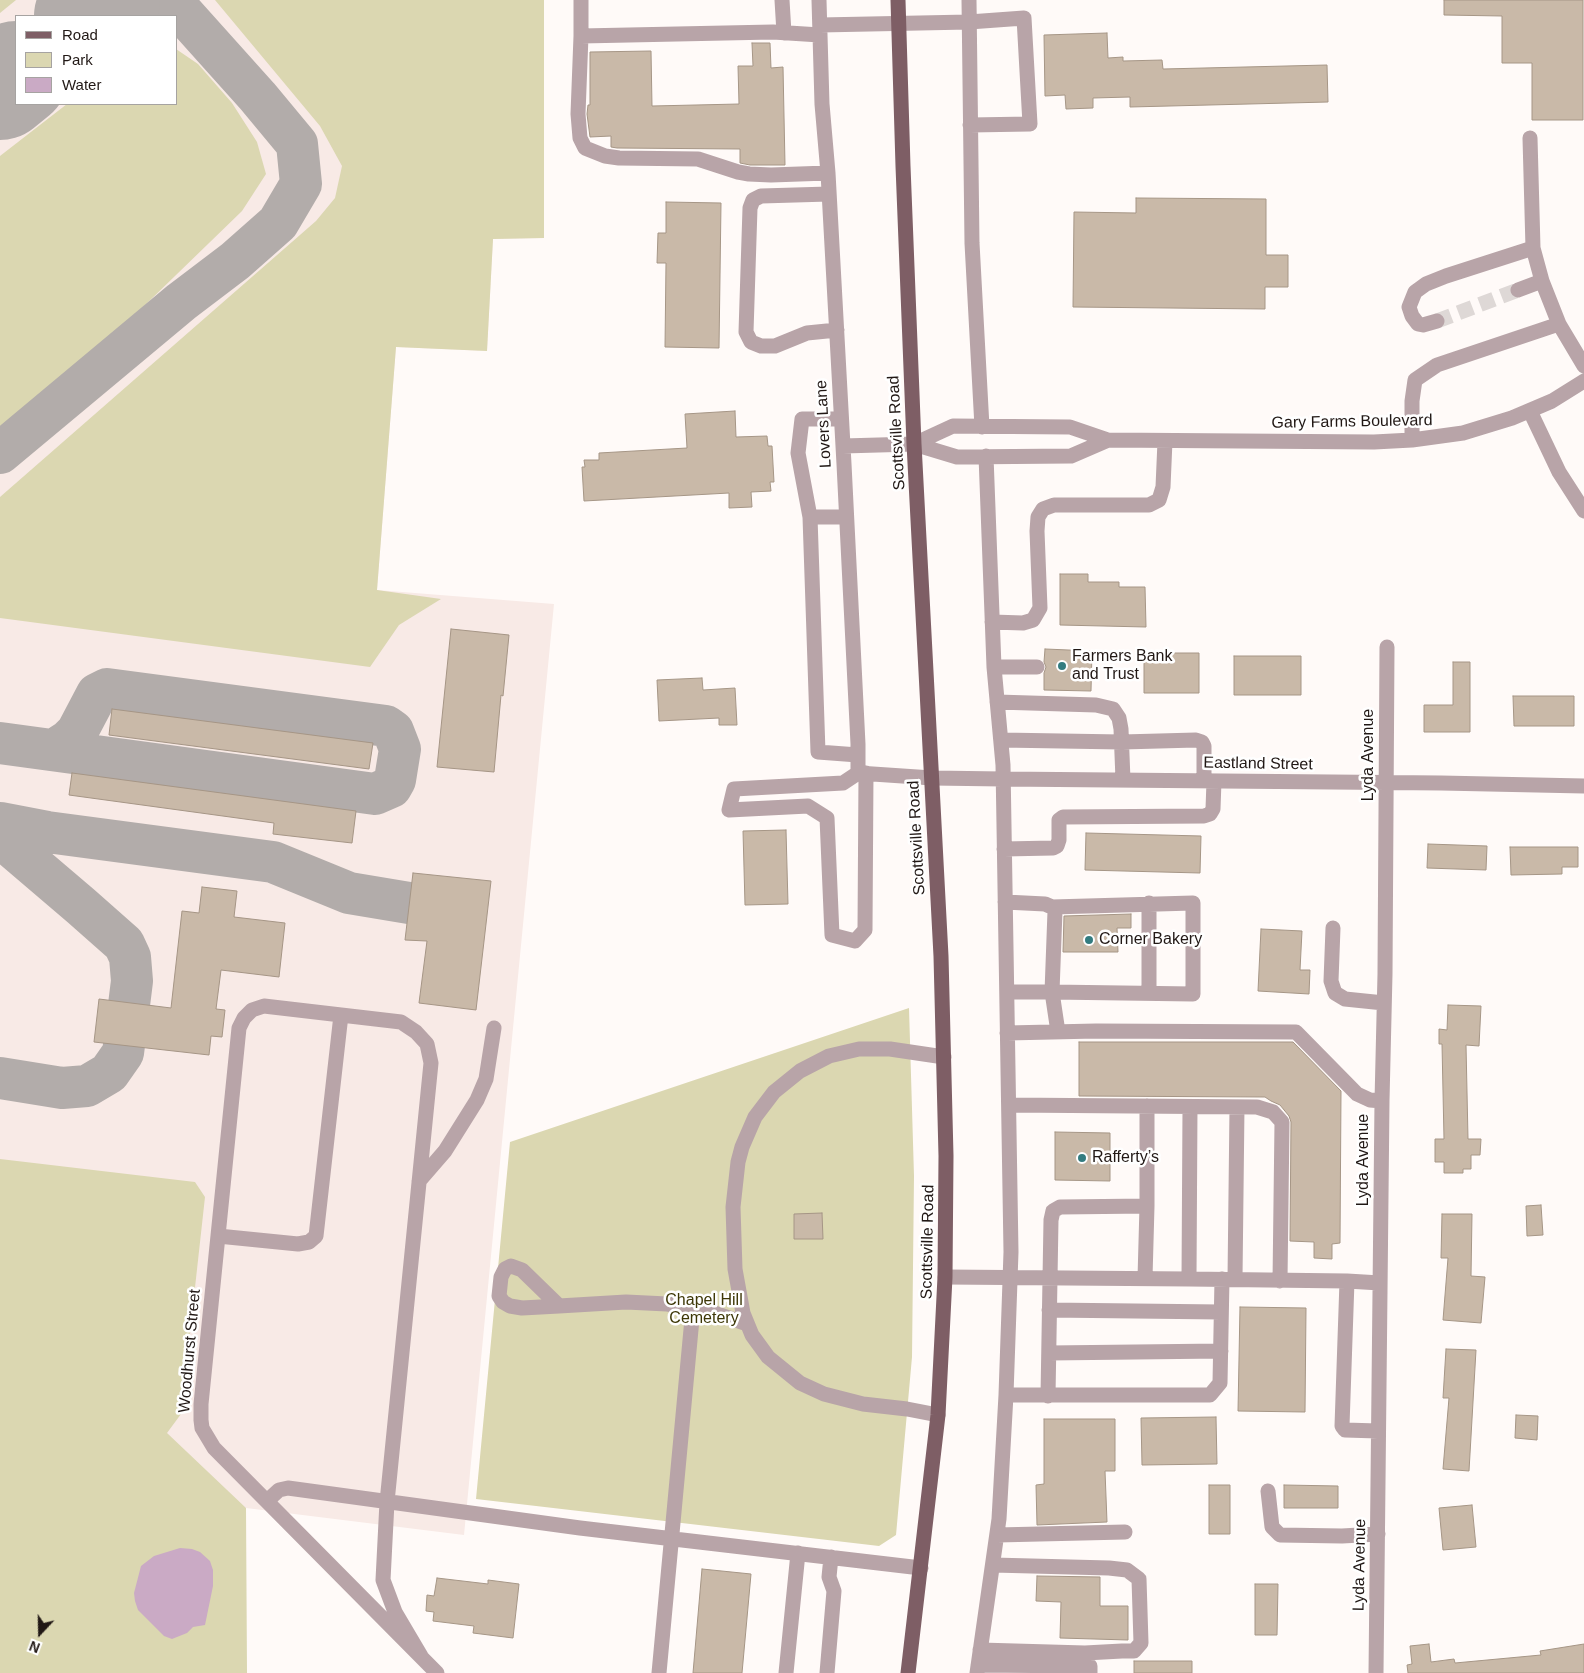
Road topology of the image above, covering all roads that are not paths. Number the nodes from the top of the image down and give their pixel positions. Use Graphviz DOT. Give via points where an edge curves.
graph roads {
  1 [pos="581,0"];
  2 [pos="782,0"];
  3 [pos="819,0"];
  4 [pos="898,0"];
  5 [pos="969,0"];
  6 [pos="969,22"];
  7 [pos="899,24"];
  8 [pos="820,30"];
  9 [pos="784,33"];
  10 [pos="581,36"];
  11 [pos="970,124"];
  12 [pos="1530,138"];
  13 [pos="828,173"];
  14 [pos="829,194"];
  15 [pos="1533,248"];
  16 [pos="1542,281"];
  17 [pos="1518,290"];
  18 [pos="1437,321"];
  19 [pos="1559,324"];
  20 [pos="837,330"];
  21 [pos="1584,366"];
  22 [pos="1584,381"];
  23 [pos="1530,411"];
  24 [pos="841,419"];
  25 [pos="982,427"];
  26 [pos="1108,440"];
  27 [pos="1412,440"];
  28 [pos="1165,441"];
  29 [pos="914,444"];
  30 [pos="843,446"];
  31 [pos="986,456"];
  32 [pos="1583,508"];
  33 [pos="810,517"];
  34 [pos="846,517"];
  35 [pos="992,622"];
  36 [pos="1387,647"];
  37 [pos="994,667"];
  38 [pos="1037,667"];
  39 [pos="997,702"];
  40 [pos="1001,740"];
  41 [pos="1122,742"];
  42 [pos="858,755"];
  43 [pos="862,773"];
  44 [pos="932,778"];
  45 [pos="1003,779"];
  46 [pos="1123,780"];
  47 [pos="1209,781"];
  48 [pos="1386,783"];
  49 [pos="1584,786"];
  50 [pos="1004,849"];
  51 [pos="1005,902"];
  52 [pos="1149,903"];
  53 [pos="1052,907"];
  54 [pos="1333,928"];
  55 [pos="1007,992"];
  56 [pos="1052,992"];
  57 [pos="1149,993"];
  58 [pos="1384,1003"];
  59 [pos="341,1015"];
  60 [pos="494,1028"];
  61 [pos="1058,1032"];
  62 [pos="1007,1033"];
  63 [pos="944,1057"];
  64 [pos="1382,1101"];
  65 [pos="1009,1105"];
  66 [pos="1147,1106"];
  67 [pos="1190,1106"];
  68 [pos="1237,1107"];
  69 [pos="419,1182"];
  70 [pos="1147,1206"];
  71 [pos="218,1236"];
  72 [pos="945,1277"];
  73 [pos="1010,1277"];
  74 [pos="1050,1277"];
  75 [pos="1145,1278"];
  76 [pos="1189,1279"];
  77 [pos="1228,1279"];
  78 [pos="1280,1280"];
  79 [pos="1347,1281"];
  80 [pos="1380,1283"];
  81 [pos="559,1306"];
  82 [pos="693,1308"];
  83 [pos="1049,1310"];
  84 [pos="1222,1312"];
  85 [pos="746,1324"];
  86 [pos="1221,1352"];
  87 [pos="1048,1353"];
  88 [pos="1006,1396"];
  89 [pos="1048,1396"];
  90 [pos="938,1415"];
  91 [pos="1378,1431"];
  92 [pos="1268,1491"];
  93 [pos="267,1501"];
  94 [pos="387,1502"];
  95 [pos="1125,1532"];
  96 [pos="997,1534"];
  97 [pos="1378,1534"];
  98 [pos="672,1538"];
  99 [pos="798,1553"];
  100 [pos="831,1557"];
  101 [pos="993,1565"];
  102 [pos="921,1568"];
  103 [pos="421,1656"];
  104 [pos="978,1663"];
  105 [pos="1066,1670"];
  106 [pos="437,1673"];
  107 [pos="659,1673"];
  108 [pos="786,1673"];
  109 [pos="826,1673"];
  110 [pos="908,1673"];
  111 [pos="1090,1673"];
  112 [pos="1376,1673"];
  1 -- 10 [label="street"];
  2 -- 9 [label="street"];
  3 -- 8 [label="street, Lovers Lane"];
  4 -- 7 [label="main road, Scottsville Road"];
  5 -- 6 [label="street"];
  6 -- 7 [label="street"];
  6 -- 11 [label="street"];
  6 -- 11 [label="street" via="1024,18 1030,124"];
  7 -- 8 [label="street"];
  7 -- 29 [label="main road, Scottsville Road"];
  8 -- 9 [label="street"];
  8 -- 13 [label="street, Lovers Lane"];
  9 -- 10 [label="street"];
  10 -- 13 [label="street" via="578,114 580,138 586,148 618,158 698,160 750,174"];
  11 -- 25 [label="street" via="975,315"];
  12 -- 15 [label="street"];
  13 -- 14 [label="street, Lovers Lane"];
  14 -- 20 [label="street, Lovers Lane"];
  14 -- 20 [label="street" via="761,196 754,200 750,208 746,332 751,342 775,346 807,332"];
  15 -- 16 [label="street"];
  15 -- 18 [label="street" via="1446,276 1415,292 1409,307 1418,324"];
  16 -- 17 [label="street"];
  16 -- 19 [label="street"];
  19 -- 21 [label="street"];
  19 -- 27 [label="street" via="1437,365 1416,380 1412,401"];
  20 -- 24 [label="street, Lovers Lane"];
  22 -- 23 [label="street, Gary Farms Boulevard"];
  23 -- 27 [label="street, Gary Farms Boulevard" via="1463,433"];
  23 -- 32 [label="street" via="1559,472"];
  24 -- 30 [label="street, Lovers Lane"];
  24 -- 33 [label="street" via="802,419 798,453"];
  25 -- 26 [label="street, Gary Farms Boulevard" via="1070,427"];
  25 -- 29 [label="street, Gary Farms Boulevard" via="953,426"];
  26 -- 28 [label="street, Gary Farms Boulevard"];
  26 -- 31 [label="street, Gary Farms Boulevard" via="1071,456"];
  27 -- 28 [label="street, Gary Farms Boulevard"];
  28 -- 35 [label="street" via="1160,500 1149,506 1054,506 1043,509 1038,517 1037,531 1040,608 1033,620 1023,623"];
  29 -- 30 [label="street"];
  29 -- 31 [label="street, Gary Farms Boulevard" via="957,457"];
  29 -- 44 [label="main road, Scottsville Road"];
  30 -- 34 [label="street, Lovers Lane"];
  31 -- 35 [label="street"];
  33 -- 34 [label="street"];
  33 -- 42 [label="street" via="818,752"];
  34 -- 42 [label="street, Lovers Lane"];
  35 -- 37 [label="street"];
  36 -- 48 [label="street, Lyda Avenue"];
  37 -- 38 [label="street"];
  37 -- 39 [label="street"];
  39 -- 40 [label="street"];
  39 -- 41 [label="street" via="1096,705 1113,709 1119,718"];
  40 -- 41 [label="street"];
  40 -- 45 [label="street"];
  41 -- 46 [label="street"];
  41 -- 47 [label="street" via="1202,742"];
  42 -- 43 [label="street, Lovers Lane"];
  43 -- 43 [label="street, Lovers Lane" via="843,783 734,788 728,810 808,806 826,818 832,935 856,941 865,930"];
  43 -- 44 [label="street"];
  44 -- 45 [label="street, Eastland Street"];
  44 -- 63 [label="main road, Scottsville Road"];
  45 -- 46 [label="street, Eastland Street"];
  45 -- 50 [label="street"];
  46 -- 47 [label="street, Eastland Street"];
  47 -- 48 [label="street, Eastland Street"];
  47 -- 50 [label="street" via="1213,809 1204,816 1063,817 1059,820 1057,846"];
  48 -- 49 [label="street, Eastland Street"];
  48 -- 58 [label="street, Lyda Avenue"];
  50 -- 51 [label="street"];
  51 -- 53 [label="street"];
  51 -- 55 [label="street"];
  52 -- 53 [label="street"];
  52 -- 57 [label="street"];
  52 -- 57 [label="street" via="1193,903 1193,994"];
  53 -- 56 [label="street" via="1055,911"];
  54 -- 58 [label="street" via="1331,981 1335,993 1345,999"];
  55 -- 56 [label="street"];
  55 -- 62 [label="street"];
  56 -- 57 [label="street"];
  56 -- 61 [label="street"];
  58 -- 64 [label="street, Lyda Avenue"];
  59 -- 69 [label="street" via="400,1022 427,1044 431,1063"];
  59 -- 71 [label="street, Woodhurst Street" via="264,1006 252,1010 244,1018 239,1028"];
  59 -- 71 [label="street" via="316,1236 309,1242 298,1244"];
  60 -- 69 [label="street" via="486,1079 477,1100 444,1151"];
  61 -- 62 [label="street"];
  61 -- 64 [label="street" via="1296,1032 1357,1094"];
  62 -- 65 [label="street"];
  63 -- 72 [label="main road, Scottsville Road"];
  63 -- 85 [label="street" via="890,1049 844,1052 800,1071 764,1104 742,1147 734,1192 735,1269"];
  64 -- 80 [label="street, Lyda Avenue"];
  65 -- 66 [label="street"];
  65 -- 73 [label="street"];
  66 -- 67 [label="street"];
  66 -- 70 [label="street"];
  67 -- 68 [label="street"];
  67 -- 76 [label="street"];
  68 -- 77 [label="street"];
  68 -- 78 [label="street" via="1257,1107 1274,1112 1282,1122"];
  69 -- 94 [label="street"];
  70 -- 74 [label="street" via="1060,1207 1053,1212"];
  70 -- 75 [label="street"];
  71 -- 93 [label="street, Woodhurst Street" via="201,1420 205,1435 214,1448"];
  72 -- 73 [label="street"];
  72 -- 90 [label="main road, Scottsville Road"];
  73 -- 74 [label="street"];
  73 -- 88 [label="street"];
  74 -- 75 [label="street"];
  74 -- 83 [label="street"];
  75 -- 76 [label="street"];
  76 -- 77 [label="street"];
  77 -- 78 [label="street"];
  77 -- 84 [label="street"];
  78 -- 79 [label="street"];
  79 -- 80 [label="street"];
  79 -- 91 [label="street" via="1342,1426 1346,1430"];
  80 -- 91 [label="street, Lyda Avenue"];
  81 -- 82 [label="street" via="626,1302"];
  82 -- 85 [label="street"];
  82 -- 98 [label="street"];
  83 -- 84 [label="street"];
  83 -- 87 [label="street"];
  84 -- 86 [label="street"];
  85 -- 90 [label="street" via="768,1357 811,1389 850,1402"];
  86 -- 87 [label="street"];
  86 -- 89 [label="street" via="1220,1383 1210,1396"];
  87 -- 89 [label="street"];
  88 -- 89 [label="street"];
  88 -- 96 [label="street"];
  90 -- 102 [label="main road, Scottsville Road"];
  91 -- 97 [label="street, Lyda Avenue"];
  92 -- 97 [label="street" via="1272,1527 1280,1535"];
  93 -- 94 [label="street" via="279,1490 288,1488"];
  93 -- 103 [label="street, Woodhurst Street"];
  94 -- 98 [label="street"];
  94 -- 103 [label="street" via="383,1580 395,1612"];
  95 -- 96 [label="street"];
  96 -- 101 [label="street"];
  97 -- 112 [label="street, Lyda Avenue"];
  98 -- 99 [label="street"];
  98 -- 107 [label="street"];
  99 -- 100 [label="street"];
  99 -- 108 [label="street"];
  100 -- 102 [label="street"];
  100 -- 109 [label="street" via="829,1577 834,1591"];
  101 -- 104 [label="street"];
  101 -- 104 [label="street" via="1127,1570 1139,1579 1141,1643 1134,1650 1122,1652"];
  102 -- 110 [label="main road, Scottsville Road"];
  103 -- 106 [label="street, Woodhurst Street"];
  104 -- 105 [label="street"];
  105 -- 111 [label="street" via="1090,1666"];
}
